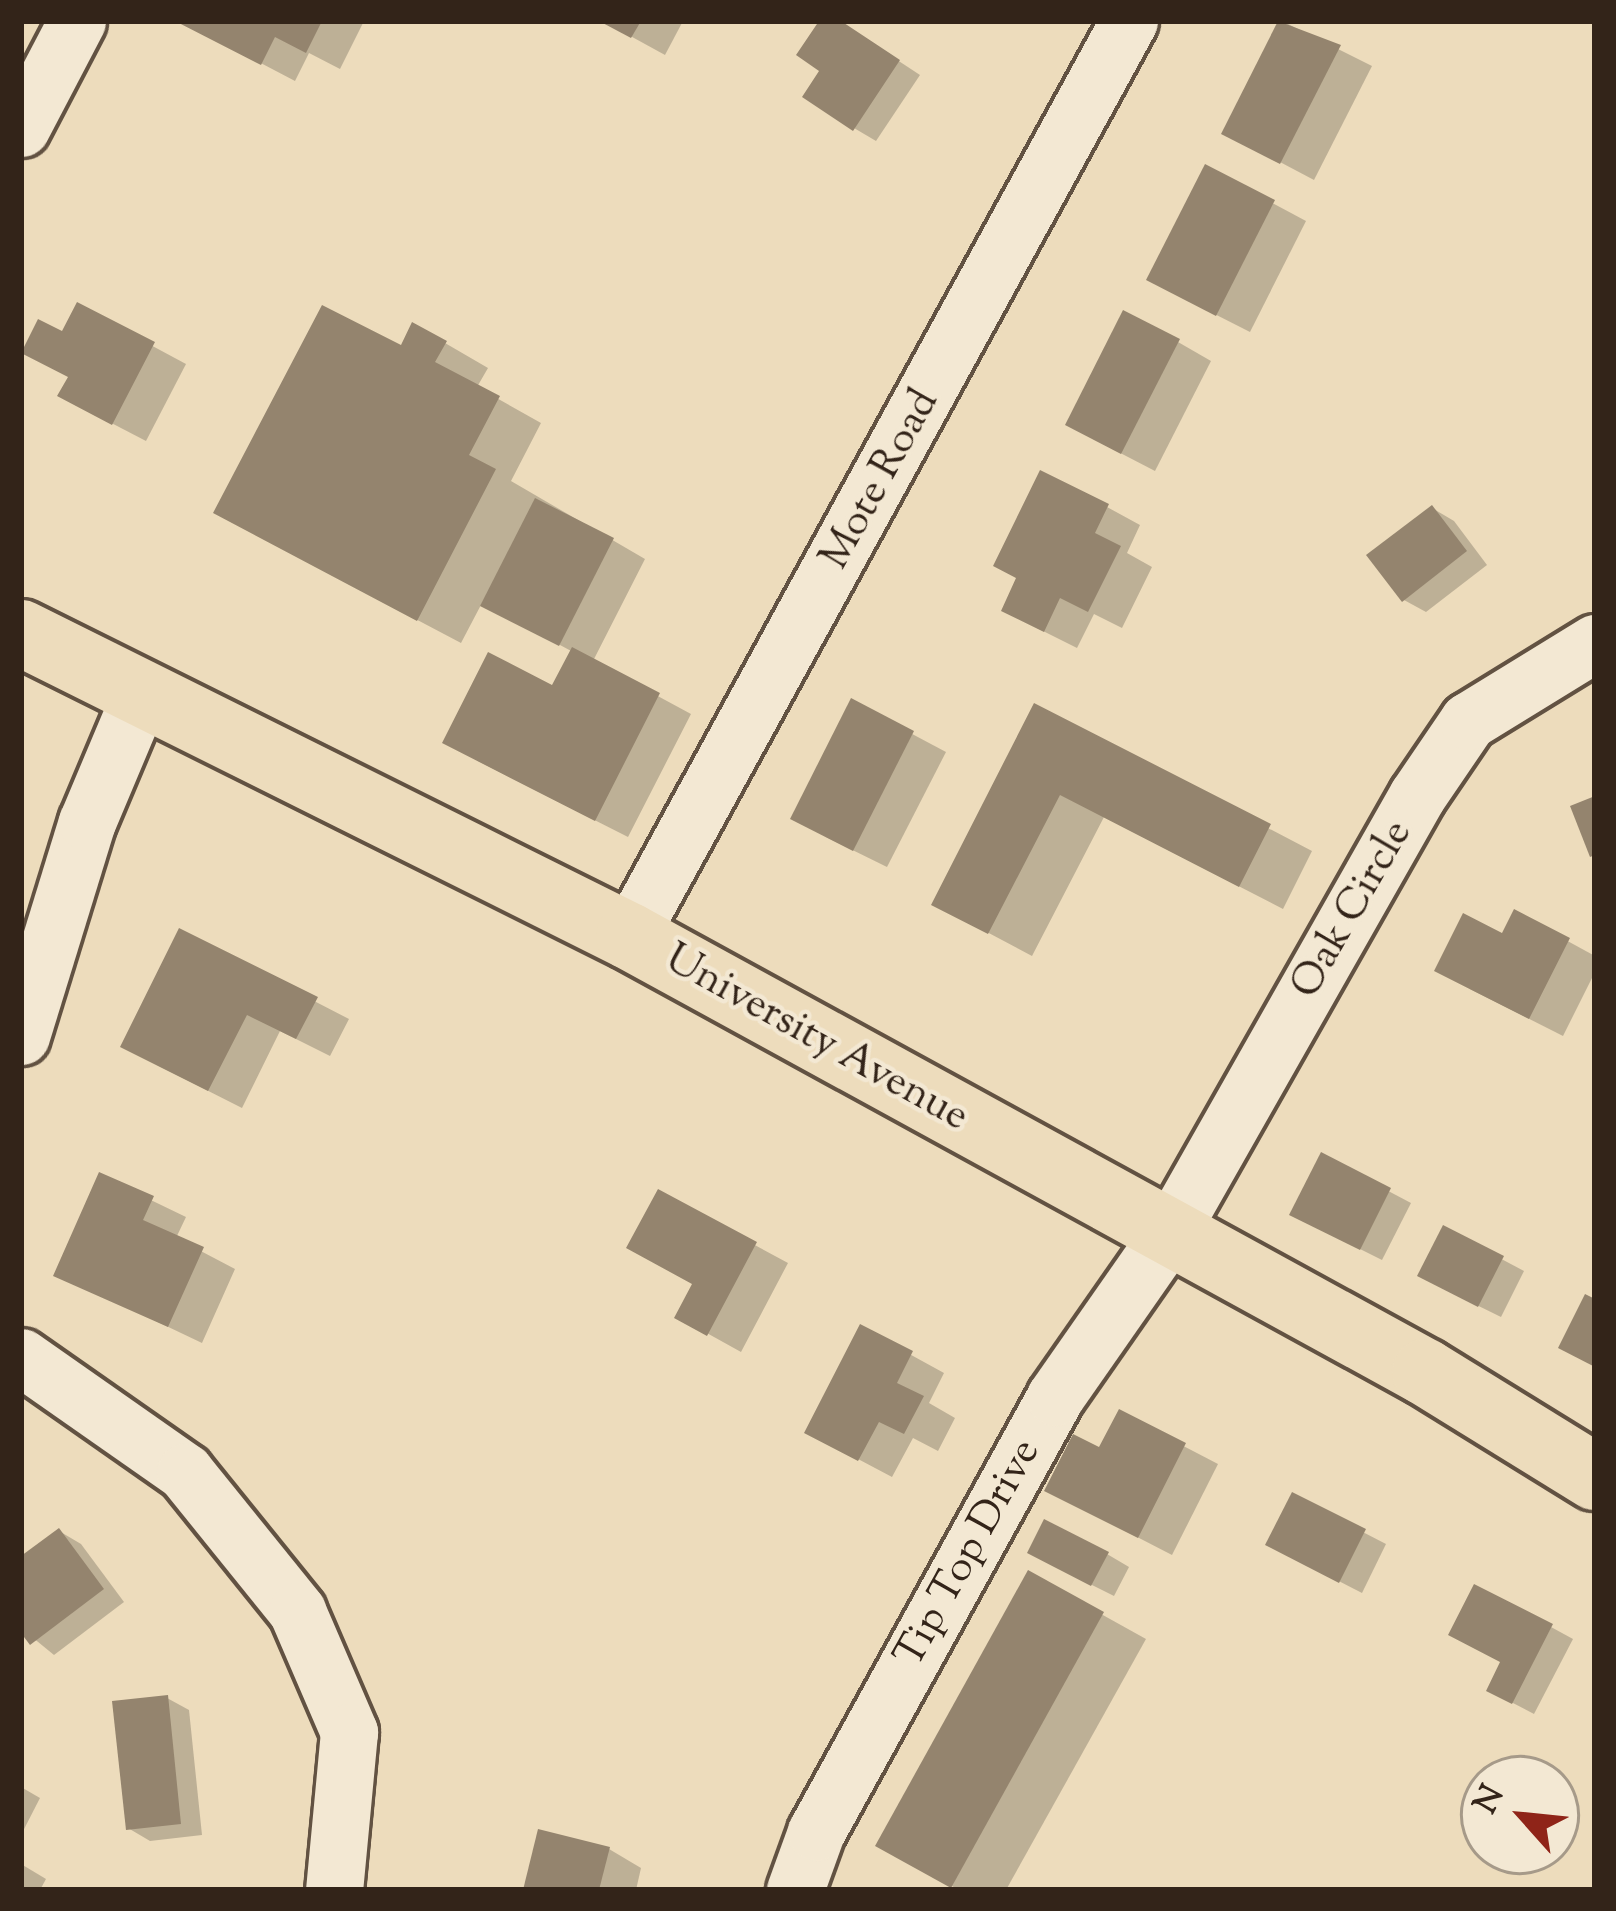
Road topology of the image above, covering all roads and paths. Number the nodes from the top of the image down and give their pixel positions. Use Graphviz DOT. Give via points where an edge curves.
graph roads {
  1 [pos="76,21"];
  2 [pos="1129,21"];
  3 [pos="21,128"];
  4 [pos="21,633"];
  5 [pos="1595,643"];
  6 [pos="140,696"];
  7 [pos="628,937"];
  8 [pos="21,1036"];
  9 [pos="1170,1232"];
  10 [pos="21,1357"];
  11 [pos="1595,1477"];
  12 [pos="334,1890"];
  13 [pos="795,1890"];
  1 -- 3 [label="street"];
  2 -- 7 [label="street, Mote Road"];
  4 -- 6 [label="main road, University Avenue"];
  5 -- 9 [label="street, Oak Circle" via="1468,721 1417,796"];
  6 -- 7 [label="main road, University Avenue"];
  6 -- 8 [label="street" via="87,822"];
  7 -- 9 [label="main road, University Avenue"];
  9 -- 11 [label="main road, University Avenue"];
  9 -- 13 [label="street, Tip Top Drive" via="1055,1397 816,1832"];
  10 -- 12 [label="street" via="185,1472 297,1611 349,1732"];
}
